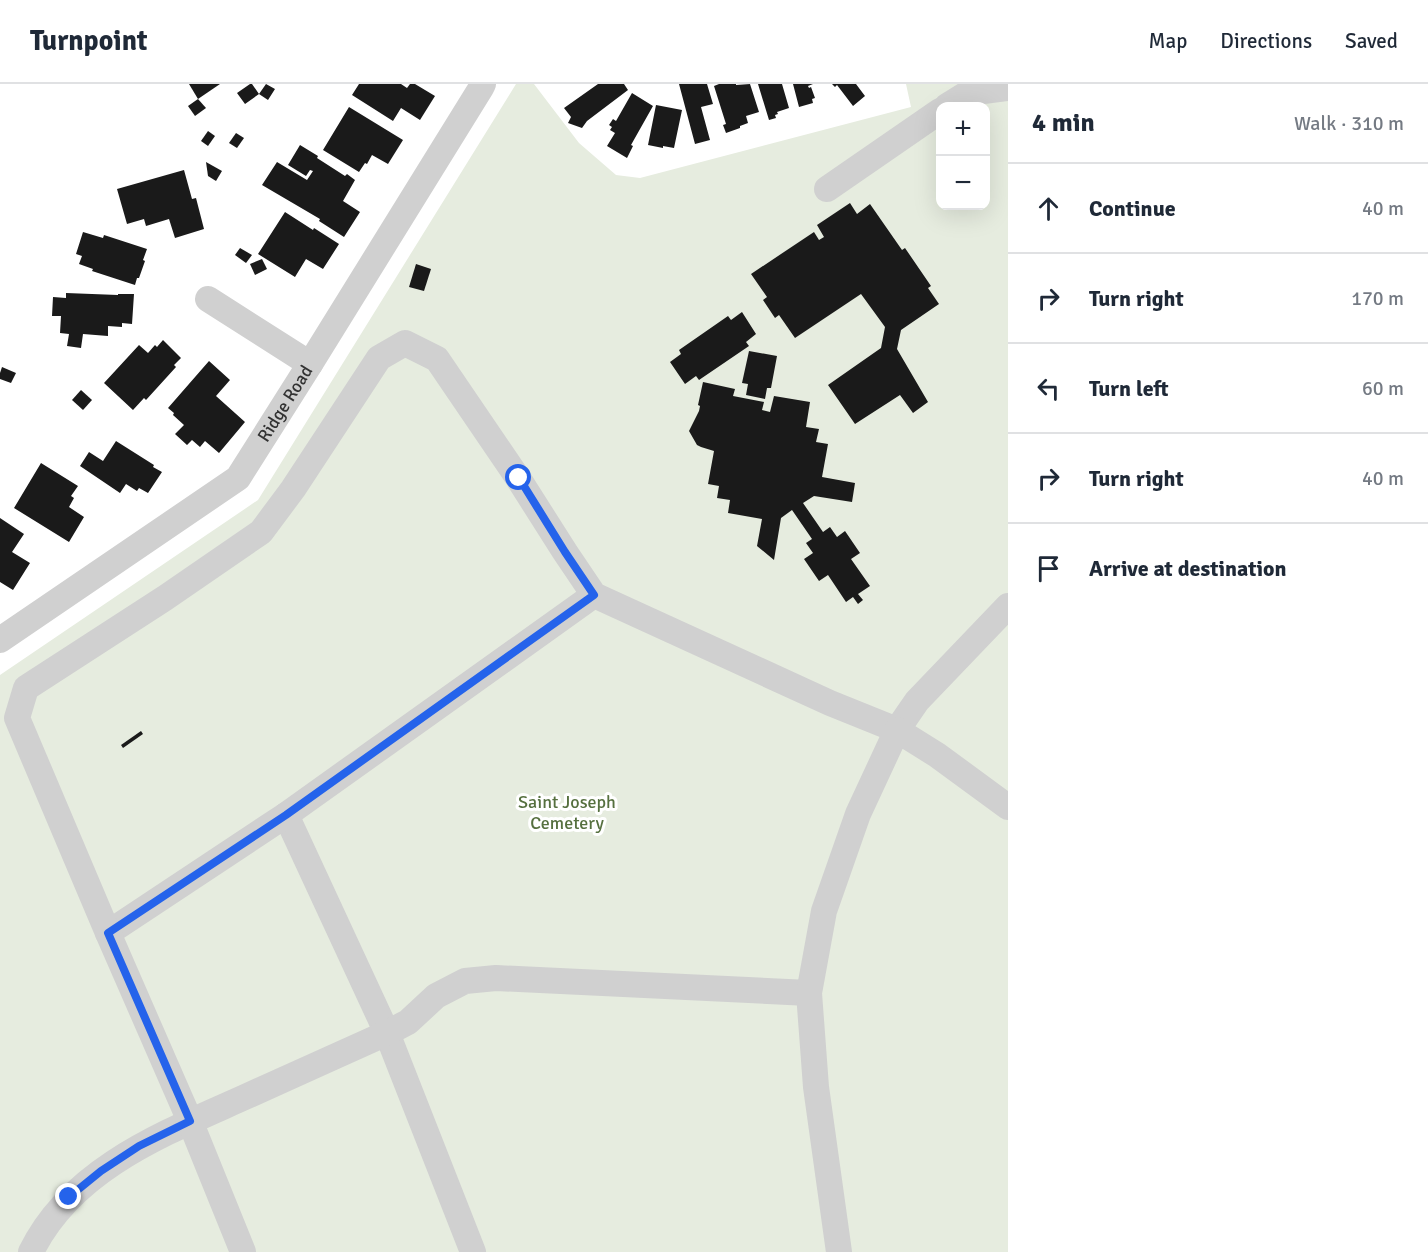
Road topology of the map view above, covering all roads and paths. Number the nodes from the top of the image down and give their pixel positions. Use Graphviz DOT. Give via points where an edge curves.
graph roads {
  1 [pos="483,84"];
  2 [pos="1008,88"];
  3 [pos="953,102"];
  4 [pos="936,114"];
  5 [pos="827,189"];
  6 [pos="208,299"];
  7 [pos="310,364"];
  8 [pos="594,595"];
  9 [pos="1008,606"];
  10 [pos="0,640"];
  11 [pos="897,730"];
  12 [pos="1008,807"];
  13 [pos="286,815"];
  14 [pos="108,933"];
  15 [pos="809,993"];
  16 [pos="387,1033"];
  17 [pos="190,1121"];
  18 [pos="31,1252"];
  19 [pos="243,1252"];
  20 [pos="473,1252"];
  21 [pos="838,1252"];
  1 -- 7 [label="street, Ridge Road"];
  2 -- 3 [label="street" via="968,93"];
  4 -- 5 [label="street"];
  6 -- 7 [label="street"];
  7 -- 10 [label="street, Ridge Road" via="238,478"];
  8 -- 11 [label="street"];
  8 -- 13 [label="street"];
  8 -- 14 [label="street" via="437,359 405,343 379,357 261,532 27,688 17,718"];
  9 -- 11 [label="street" via="917,701"];
  11 -- 12 [label="street"];
  11 -- 15 [label="street" via="858,814 824,911"];
  13 -- 14 [label="street"];
  13 -- 16 [label="street"];
  14 -- 17 [label="street"];
  15 -- 16 [label="street" via="496,978 465,981 436,996 408,1022"];
  15 -- 21 [label="street" via="816,1087"];
  16 -- 17 [label="street"];
  16 -- 20 [label="street"];
  17 -- 18 [label="street" via="139,1146 69,1197 40,1233"];
  17 -- 19 [label="street"];
}
